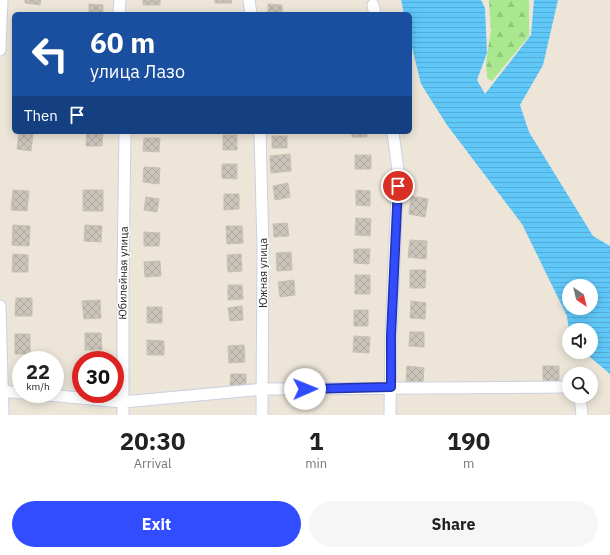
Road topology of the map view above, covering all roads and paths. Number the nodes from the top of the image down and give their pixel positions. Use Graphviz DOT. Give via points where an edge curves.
graph roads {
  1 [pos="2,0"];
  2 [pos="120,0"];
  3 [pos="250,0"];
  4 [pos="120,12"];
  5 [pos="251,12"];
  6 [pos="0,50"];
  7 [pos="125,134"];
  8 [pos="260,134"];
  9 [pos="393,134"];
  10 [pos="0,306"];
  11 [pos="123,351"];
  12 [pos="391,387"];
  13 [pos="562,387"];
  14 [pos="263,390"];
  15 [pos="1,391"];
  16 [pos="12,392"];
  17 [pos="124,402"];
  18 [pos="123,403"];
  19 [pos="581,403"];
  20 [pos="3,415"];
  21 [pos="123,415"];
  22 [pos="262,415"];
  23 [pos="390,415"];
  24 [pos="582,415"];
  1 -- 6 [label="street"];
  2 -- 4 [label="street"];
  3 -- 5 [label="street"];
  7 -- 11 [label="street, Юбилейная улица"];
  8 -- 14 [label="street, Южная улица"];
  9 -- 12 [label="street" via="398,171"];
  10 -- 15 [label="street"];
  12 -- 13 [label="street"];
  12 -- 14 [label="street"];
  12 -- 23 [label="street"];
  14 -- 17 [label="street"];
  14 -- 22 [label="street, Южная улица"];
  15 -- 16 [label="street"];
  15 -- 20 [label="street"];
  18 -- 21 [label="street, Юбилейная улица"];
  19 -- 24 [label="street"];
}
